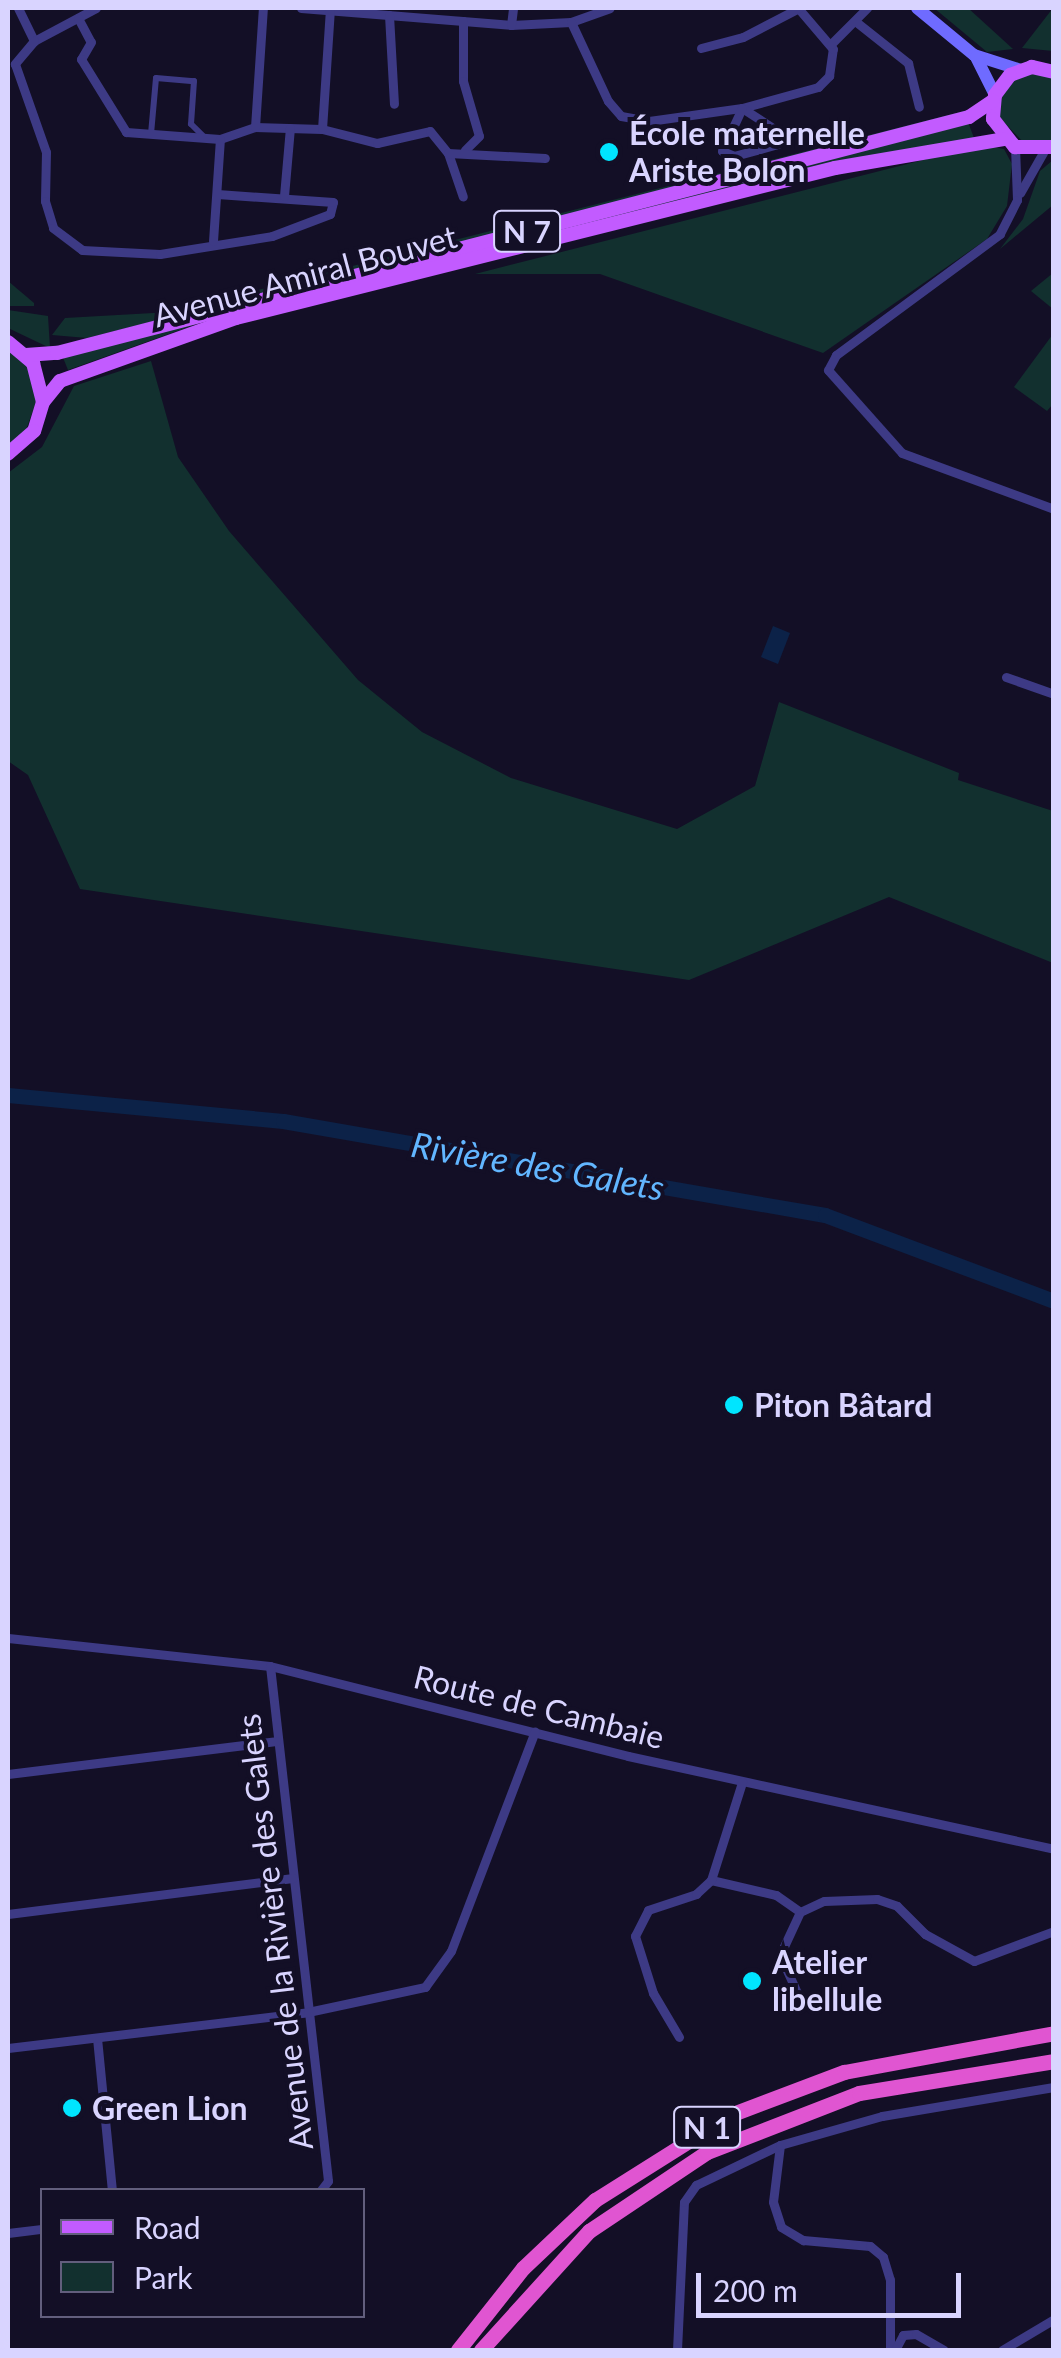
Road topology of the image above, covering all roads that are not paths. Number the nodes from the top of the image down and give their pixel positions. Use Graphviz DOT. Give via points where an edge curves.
graph roads {
  1 [pos="18,8"];
  2 [pos="96,8"];
  3 [pos="263,8"];
  4 [pos="301,8"];
  5 [pos="513,8"];
  6 [pos="610,8"];
  7 [pos="866,8"];
  8 [pos="918,8"];
  9 [pos="802,9"];
  10 [pos="330,10"];
  11 [pos="389,15"];
  12 [pos="78,18"];
  13 [pos="464,21"];
  14 [pos="855,21"];
  15 [pos="571,22"];
  16 [pos="511,25"];
  17 [pos="34,41"];
  18 [pos="831,44"];
  19 [pos="701,48"];
  20 [pos="974,56"];
  21 [pos="1021,70"];
  22 [pos="1054,72"];
  23 [pos="994,98"];
  24 [pos="394,104"];
  25 [pos="742,108"];
  26 [pos="918,108"];
  27 [pos="255,127"];
  28 [pos="290,128"];
  29 [pos="322,129"];
  30 [pos="151,136"];
  31 [pos="205,138"];
  32 [pos="220,139"];
  33 [pos="1010,143"];
  34 [pos="1051,148"];
  35 [pos="465,150"];
  36 [pos="448,153"];
  37 [pos="545,158"];
  38 [pos="217,194"];
  39 [pos="284,196"];
  40 [pos="463,197"];
  41 [pos="1017,200"];
  42 [pos="213,240"];
  43 [pos="8,342"];
  44 [pos="26,355"];
  45 [pos="43,402"];
  46 [pos="8,454"];
  47 [pos="1054,509"];
  48 [pos="1006,678"];
  49 [pos="1054,694"];
  50 [pos="8,1638"];
  51 [pos="270,1666"];
  52 [pos="535,1731"];
  53 [pos="276,1741"];
  54 [pos="8,1774"];
  55 [pos="742,1782"];
  56 [pos="1054,1849"];
  57 [pos="293,1878"];
  58 [pos="712,1880"];
  59 [pos="800,1912"];
  60 [pos="8,1914"];
  61 [pos="1054,1930"];
  62 [pos="800,1996"];
  63 [pos="308,2012"];
  64 [pos="1054,2033"];
  65 [pos="679,2037"];
  66 [pos="97,2038"];
  67 [pos="8,2048"];
  68 [pos="1054,2061"];
  69 [pos="1054,2087"];
  70 [pos="780,2146"];
  71 [pos="112,2188"];
  72 [pos="322,2188"];
  73 [pos="40,2229"];
  74 [pos="8,2233"];
  75 [pos="1054,2319"];
  76 [pos="458,2350"];
  77 [pos="481,2350"];
  78 [pos="678,2350"];
  79 [pos="892,2350"];
  80 [pos="944,2350"];
  81 [pos="1002,2350"];
  1 -- 17 [label="street"];
  2 -- 12 [label="street"];
  3 -- 27 [label="street"];
  4 -- 10 [label="street"];
  5 -- 16 [label="street"];
  6 -- 15 [label="street"];
  7 -- 14 [label="street"];
  8 -- 20 [label="main road"];
  9 -- 18 [label="street"];
  9 -- 19 [label="street"];
  10 -- 11 [label="street"];
  10 -- 29 [label="street"];
  11 -- 13 [label="street"];
  11 -- 24 [label="street"];
  12 -- 17 [label="street"];
  12 -- 30 [label="street" via="91,42 81,59 126,132"];
  13 -- 16 [label="street"];
  13 -- 35 [label="street" via="464,81 479,136"];
  14 -- 18 [label="street"];
  14 -- 26 [label="street" via="906,61"];
  15 -- 16 [label="street"];
  15 -- 25 [label="street" via="621,116 649,120"];
  17 -- 42 [label="street" via="15,64 46,152 45,201 53,228 82,250 160,254"];
  18 -- 25 [label="street" via="833,64 818,87"];
  20 -- 21 [label="main road"];
  20 -- 23 [label="main road"];
  21 -- 22 [label="main road"];
  21 -- 23 [label="main road, Avenue Amiral Bouvet"];
  23 -- 33 [label="main road" via="993,119"];
  23 -- 44 [label="main road, Avenue Amiral Bouvet / N 7" via="950,122 57,353"];
  25 -- 25 [label="street" via="722,151 734,156 778,144 779,132"];
  27 -- 28 [label="street"];
  27 -- 32 [label="street"];
  28 -- 29 [label="street"];
  28 -- 39 [label="street"];
  29 -- 36 [label="street" via="376,143 430,130"];
  30 -- 31 [label="street"];
  30 -- 31 [label="street" via="156,78 194,81 191,124"];
  31 -- 32 [label="street"];
  32 -- 38 [label="street"];
  33 -- 34 [label="main road, Avenue Amiral Bouvet"];
  33 -- 41 [label="street"];
  33 -- 45 [label="main road, Avenue Amiral Bouvet / N 7" via="835,168 236,318 80,373 60,382"];
  34 -- 41 [label="street"];
  35 -- 36 [label="street"];
  35 -- 37 [label="street"];
  36 -- 40 [label="street"];
  38 -- 39 [label="street"];
  38 -- 42 [label="street"];
  39 -- 42 [label="street" via="333,202 330,214 272,236"];
  41 -- 47 [label="street" via="1010,222 988,246 828,365 830,377 902,452"];
  43 -- 44 [label="main road"];
  44 -- 45 [label="main road"];
  45 -- 46 [label="main road" via="34,431"];
  48 -- 49 [label="street"];
  50 -- 51 [label="street, Route de Cambaie"];
  51 -- 52 [label="street, Route de Cambaie"];
  51 -- 53 [label="street, Avenue de la Rivière des Galets"];
  52 -- 55 [label="street, Route de Cambaie"];
  52 -- 63 [label="street" via="444,1967 414,1993"];
  53 -- 54 [label="street"];
  53 -- 57 [label="street, Avenue de la Rivière des Galets"];
  55 -- 56 [label="street, Route de Cambaie"];
  55 -- 58 [label="street"];
  57 -- 60 [label="street"];
  57 -- 63 [label="street, Avenue de la Rivière des Galets"];
  58 -- 59 [label="street" via="776,1894"];
  58 -- 65 [label="street" via="696,1894 648,1910 635,1936 653,1993"];
  59 -- 61 [label="street" via="824,1901 877,1899 974,1961"];
  59 -- 62 [label="street" via="780,1955"];
  63 -- 66 [label="street"];
  63 -- 72 [label="street, Avenue de la Rivière des Galets" via="328,2180"];
  64 -- 76 [label="highway, N 1" via="844,2072 730,2115 595,2200 523,2268"];
  66 -- 67 [label="street"];
  66 -- 71 [label="street"];
  68 -- 77 [label="highway, N 1" via="859,2093 707,2152 588,2231"];
  69 -- 70 [label="street" via="882,2116"];
  70 -- 78 [label="street" via="688,2194"];
  70 -- 79 [label="street" via="772,2202 782,2227 803,2240 870,2246 886,2263"];
  73 -- 74 [label="street"];
  75 -- 81 [label="street"];
  79 -- 80 [label="street" via="903,2335 916,2334"];
}
